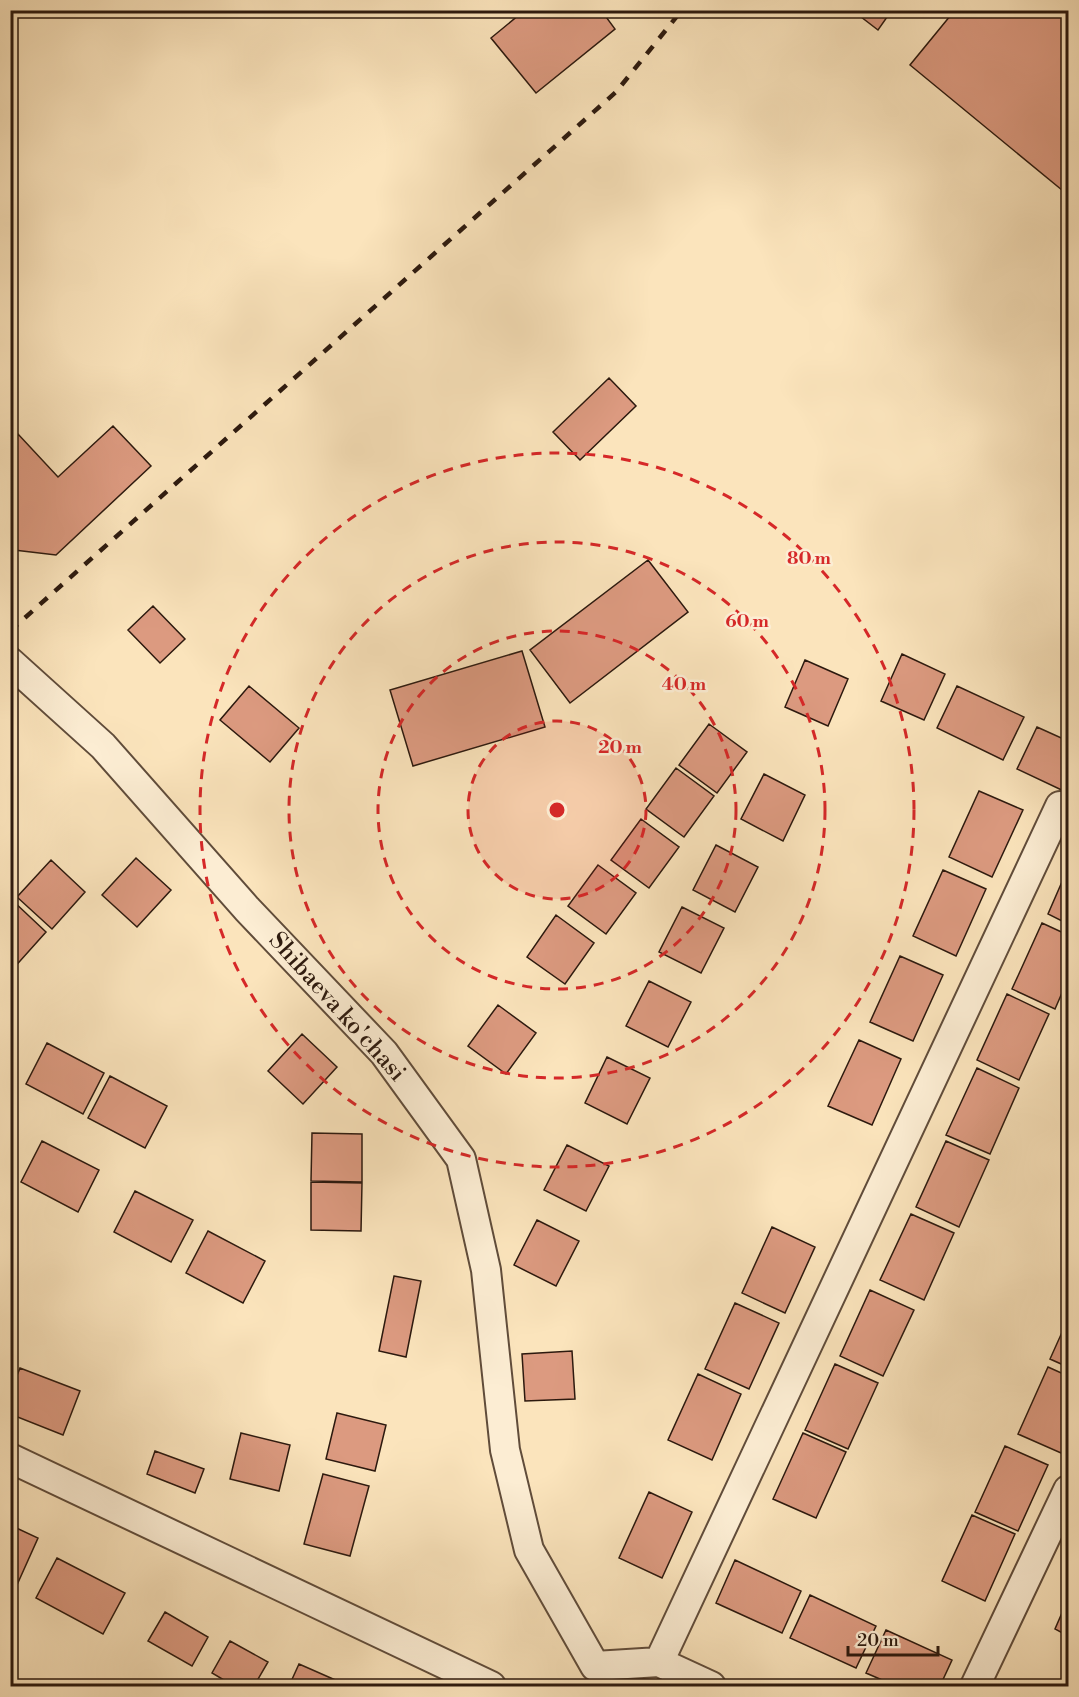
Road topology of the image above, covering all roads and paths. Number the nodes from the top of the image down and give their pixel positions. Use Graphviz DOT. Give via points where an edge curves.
graph roads {
  1 [pos="10,662"];
  2 [pos="1060,806"];
  3 [pos="10,1458"];
  4 [pos="1068,1490"];
  5 [pos="659,1662"];
  6 [pos="591,1676"];
  7 [pos="492,1686"];
  8 [pos="711,1686"];
  9 [pos="975,1686"];
  1 -- 6 [label="street, Shibaeva ko'chasi" via="103,746 247,909 384,1053 460,1159 486,1270 505,1450 529,1550"];
  2 -- 5 [label="street"];
  3 -- 7 [label="street"];
  4 -- 9 [label="street"];
  5 -- 6 [label="street"];
  5 -- 8 [label="street"];
}
